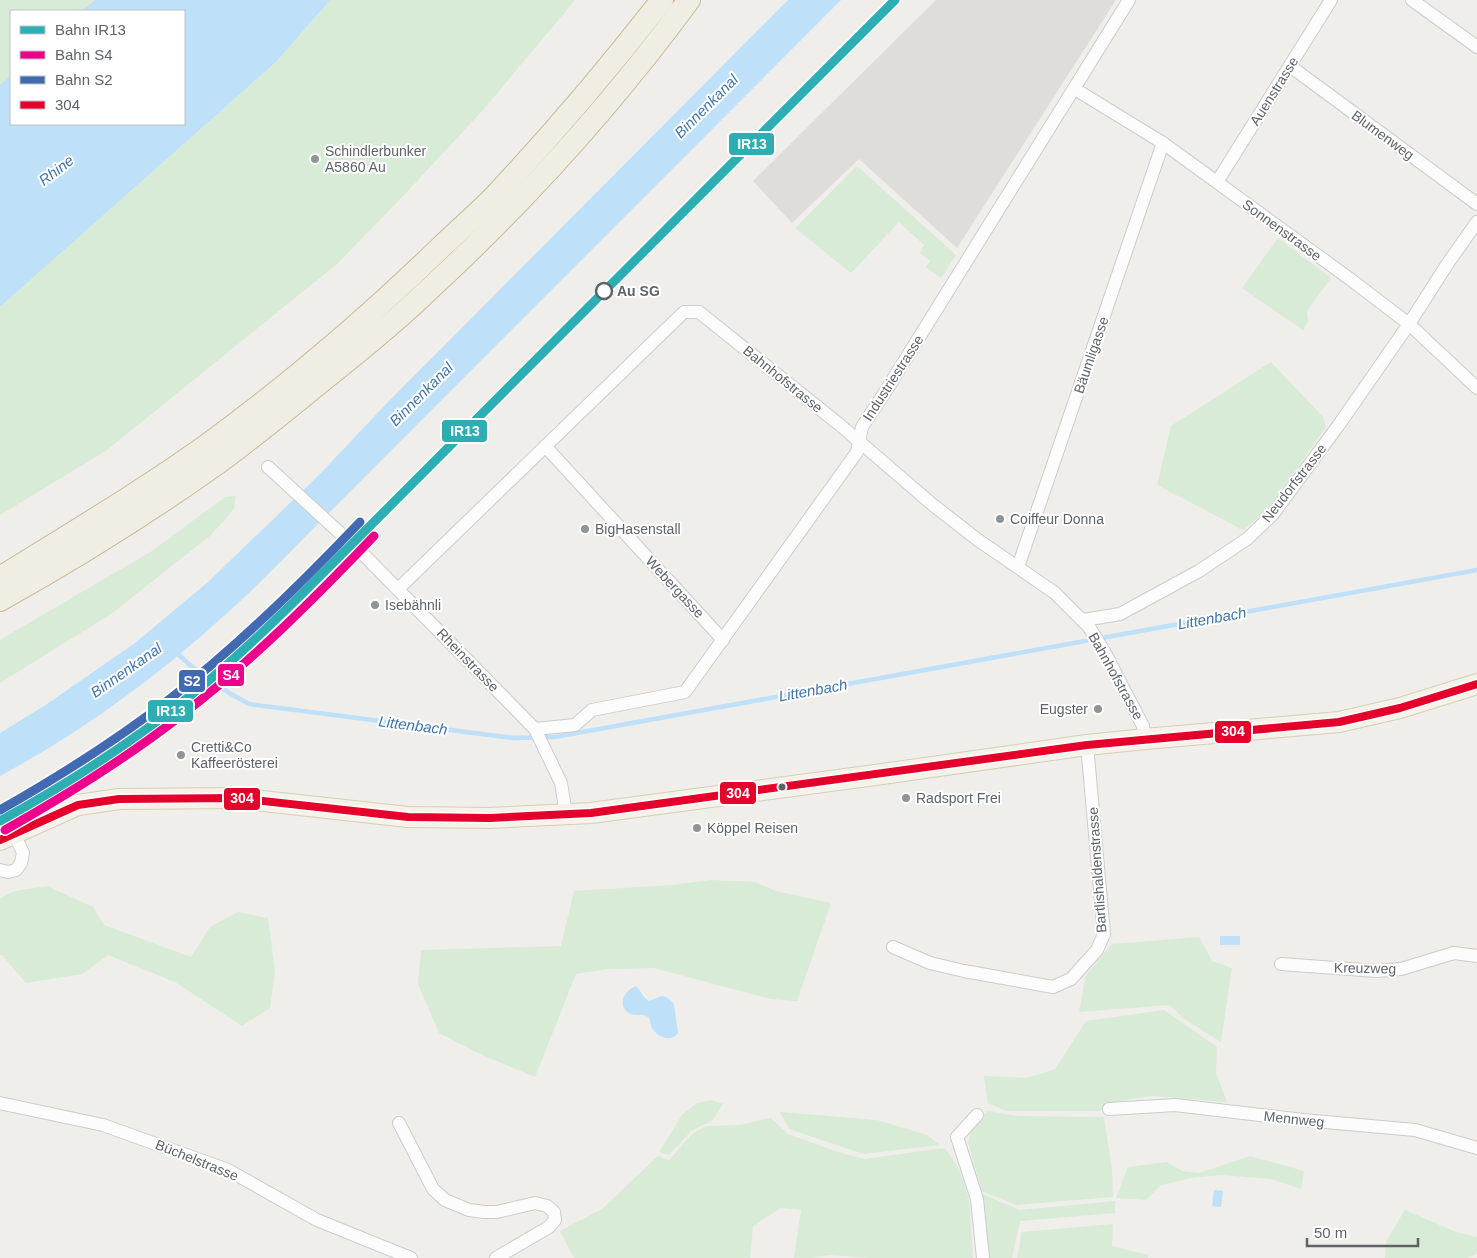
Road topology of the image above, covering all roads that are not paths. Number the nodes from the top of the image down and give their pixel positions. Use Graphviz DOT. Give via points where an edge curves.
graph roads {
  1 [pos="662,0"];
  2 [pos="689,0"];
  3 [pos="1129,0"];
  4 [pos="1331,0"];
  5 [pos="1412,0"];
  6 [pos="1477,47"];
  7 [pos="1290,66"];
  8 [pos="1075,89"];
  9 [pos="1164,143"];
  10 [pos="1217,182"];
  11 [pos="1477,204"];
  12 [pos="1477,222"];
  13 [pos="1410,324"];
  14 [pos="1477,388"];
  15 [pos="860,442"];
  16 [pos="546,446"];
  17 [pos="268,467"];
  18 [pos="1018,567"];
  19 [pos="0,578"];
  20 [pos="398,588"];
  21 [pos="0,600"];
  22 [pos="1086,623"];
  23 [pos="723,640"];
  24 [pos="1477,684"];
  25 [pos="535,729"];
  26 [pos="1145,739"];
  27 [pos="1087,746"];
  28 [pos="566,814"];
  29 [pos="7,836"];
  30 [pos="0,870"];
  31 [pos="893,947"];
  32 [pos="1477,956"];
  33 [pos="1281,964"];
  34 [pos="0,1103"];
  35 [pos="1109,1109"];
  36 [pos="977,1115"];
  37 [pos="399,1123"];
  38 [pos="1477,1148"];
  39 [pos="411,1258"];
  40 [pos="496,1258"];
  41 [pos="983,1258"];
  1 -- 19 [label="highway" via="570,112 493,198 344,336 206,446 120,505"];
  2 -- 21 [label="highway" via="566,152 423,296 219,462 123,527"];
  3 -- 8 [label="street, Industriestrasse"];
  4 -- 7 [label="street, Auenstrasse"];
  5 -- 6 [label="street"];
  7 -- 10 [label="street, Auenstrasse"];
  7 -- 11 [label="street, Blumenweg"];
  8 -- 9 [label="street, Sonnenstrasse"];
  8 -- 15 [label="street, Industriestrasse" via="862,427"];
  9 -- 10 [label="street, Sonnenstrasse"];
  9 -- 18 [label="street, Bäumligasse"];
  10 -- 13 [label="street, Sonnenstrasse"];
  12 -- 13 [label="street, Neudorfstrasse"];
  13 -- 14 [label="street, Sonnenstrasse"];
  13 -- 22 [label="street, Neudorfstrasse" via="1273,514 1246,539 1199,571 1120,614"];
  15 -- 16 [label="street, Bahnhofstrasse" via="699,312 684,312"];
  15 -- 18 [label="street, Bahnhofstrasse" via="978,540"];
  15 -- 23 [label="street, Industriestrasse" via="857,452"];
  16 -- 20 [label="street, Bahnhofstrasse"];
  16 -- 23 [label="street, Webergasse"];
  17 -- 20 [label="street, Rheinstrasse"];
  18 -- 22 [label="street, Bahnhofstrasse" via="1055,593"];
  20 -- 25 [label="street, Rheinstrasse"];
  22 -- 26 [label="street, Bahnhofstrasse" via="1143,726"];
  23 -- 25 [label="street, Industriestrasse" via="685,692 592,710 575,725"];
  24 -- 26 [label="main road" via="1400,708 1339,722"];
  25 -- 28 [label="street, Rheinstrasse" via="561,783"];
  26 -- 27 [label="main road"];
  27 -- 28 [label="main road"];
  27 -- 31 [label="street, Bartlishaldenstrasse" via="1104,934 1097,950 1071,979 1053,987 964,971 930,963"];
  28 -- 29 [label="main road" via="490,818 408,817 236,798 119,799 78,805"];
  29 -- 30 [label="street" via="22,853 21,863 16,870"];
  32 -- 33 [label="street, Kreuzweg" via="1454,953 1401,969 1377,971"];
  34 -- 39 [label="street, Büchelstrasse" via="103,1125 228,1170 316,1220"];
  35 -- 38 [label="street, Mennweg" via="1175,1105 1415,1130"];
  36 -- 41 [label="street" via="957,1138 977,1198"];
  37 -- 40 [label="street" via="433,1188 445,1200 484,1212 535,1203 554,1212 555,1220 549,1227"];
}
